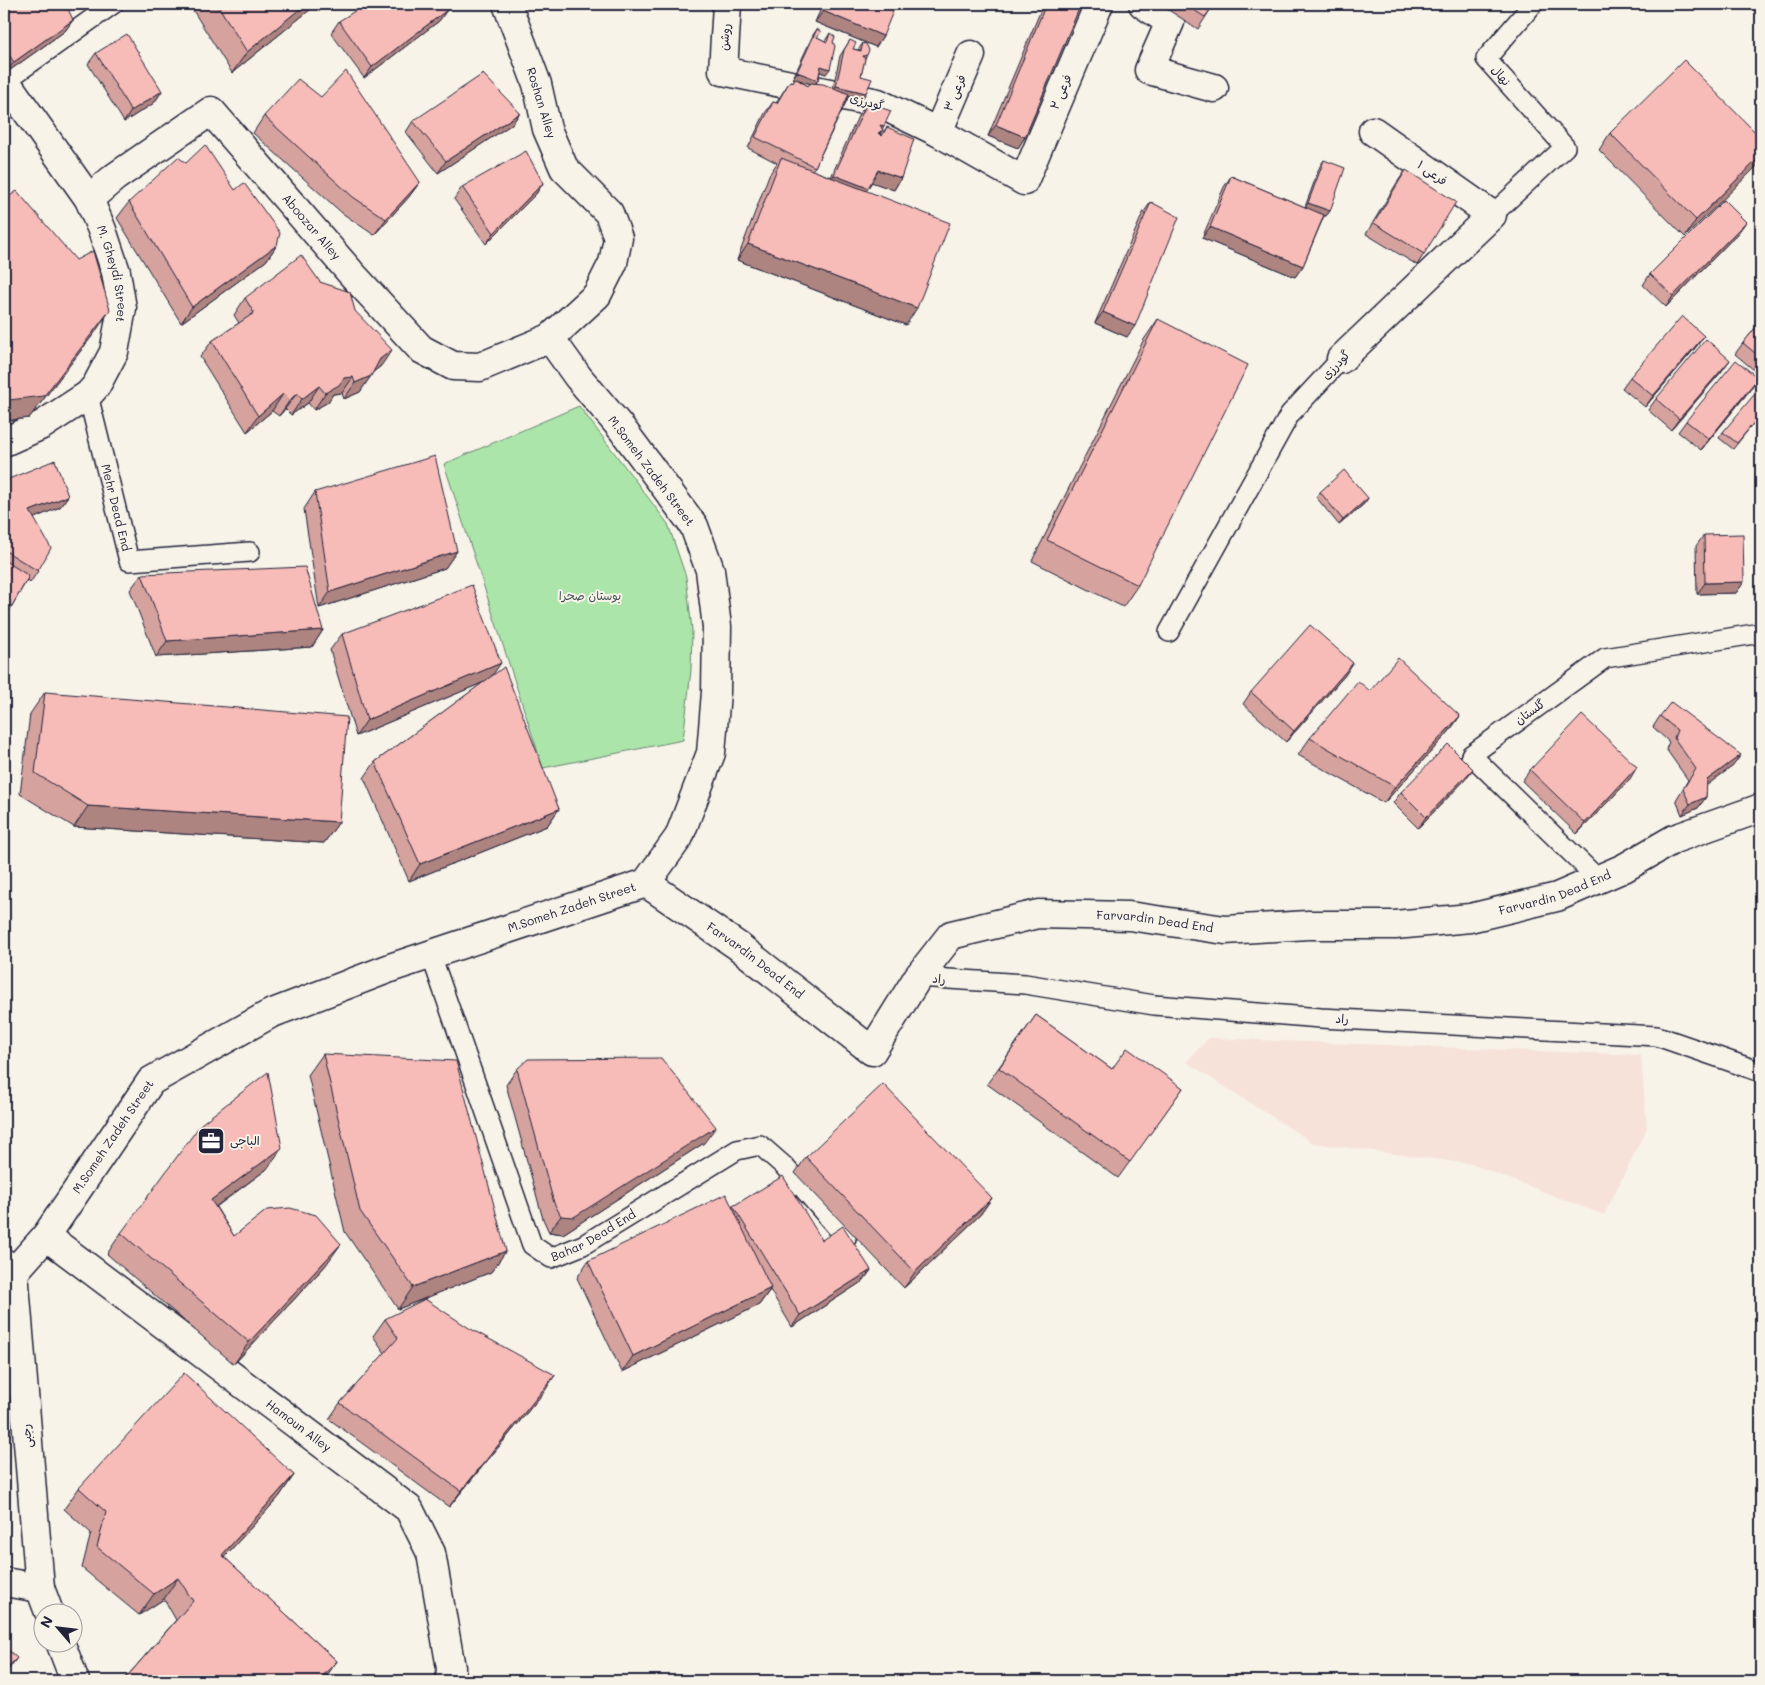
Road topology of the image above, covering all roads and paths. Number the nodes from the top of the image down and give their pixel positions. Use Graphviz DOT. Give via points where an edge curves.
graph roads {
  1 [pos="113,4"];
  2 [pos="507,4"];
  3 [pos="727,4"];
  4 [pos="1098,4"];
  5 [pos="1143,4"];
  6 [pos="1533,4"];
  7 [pos="971,55"];
  8 [pos="723,71"];
  9 [pos="5,80"];
  10 [pos="1214,88"];
  11 [pos="1373,131"];
  12 [pos="938,132"];
  13 [pos="1565,147"];
  14 [pos="1024,181"];
  15 [pos="89,199"];
  16 [pos="1492,215"];
  17 [pos="550,338"];
  18 [pos="1341,359"];
  19 [pos="88,395"];
  20 [pos="4,442"];
  21 [pos="250,552"];
  22 [pos="1168,632"];
  23 [pos="1761,633"];
  24 [pos="1761,808"];
  25 [pos="1598,879"];
  26 [pos="646,883"];
  27 [pos="431,955"];
  28 [pos="918,977"];
  29 [pos="1761,1072"];
  30 [pos="46,1236"];
  31 [pos="846,1238"];
  32 [pos="9,1267"];
  33 [pos="4,1582"];
  34 [pos="44,1600"];
  35 [pos="64,1652"];
  36 [pos="75,1681"];
  37 [pos="450,1681"];
  1 -- 9 [label="lane"];
  2 -- 17 [label="street, Roshan Alley" via="537,84 547,129 564,168 610,213 618,238 613,263 596,295"];
  3 -- 8 [label="street, روشن"];
  4 -- 14 [label="street, فرعی ۲"];
  5 -- 10 [label="street" via="1170,22 1149,70"];
  6 -- 13 [label="lane, نهال" via="1486,59"];
  7 -- 12 [label="street, فرعی ۳"];
  8 -- 12 [label="street, گودرزی" via="878,103"];
  9 -- 15 [label="street, M. Gheydi Street"];
  11 -- 16 [label="street, فرعی ۱"];
  12 -- 14 [label="street, گودرزی"];
  13 -- 16 [label="lane, گودرزی"];
  15 -- 17 [label="street, Aboozar Alley" via="115,177 211,111 421,349 453,366 480,367"];
  15 -- 19 [label="street, M. Gheydi Street" via="116,272 122,308 114,352"];
  16 -- 18 [label="street, گودرزی"];
  17 -- 26 [label="street, M.Someh Zadeh Street" via="694,526 710,570 717,627 711,753 679,837"];
  18 -- 22 [label="lane, گودرزی" via="1290,414"];
  19 -- 20 [label="street, M. Gheydi Street" via="42,425"];
  19 -- 21 [label="lane, Mehr Dead End" via="129,561"];
  23 -- 25 [label="lane, گلستان" via="1605,658 1470,755"];
  24 -- 25 [label="street, Farvardin Dead End" via="1674,839"];
  25 -- 28 [label="street, Farvardin Dead End" via="1557,897 1470,918 1395,925 1308,925 1225,930 1129,916 1038,914 951,935"];
  26 -- 27 [label="street, M.Someh Zadeh Street"];
  26 -- 28 [label="street, Farvardin Dead End" via="738,946 872,1051"];
  27 -- 30 [label="street, M.Someh Zadeh Street" via="270,1014 151,1081"];
  27 -- 31 [label="lane, Bahar Dead End" via="532,1245 551,1258 583,1246 737,1150 760,1145 784,1166"];
  28 -- 29 [label="lane, راد" via="1025,984 1154,1005 1321,1018 1657,1036"];
  30 -- 32 [label="street, M.Someh Zadeh Street"];
  30 -- 37 [label="street, Hamoun Alley" via="409,1509 431,1553"];
  32 -- 34 [label="street, رجبی"];
  33 -- 34 [label="street"];
  35 -- 36 [label="street"];
}
